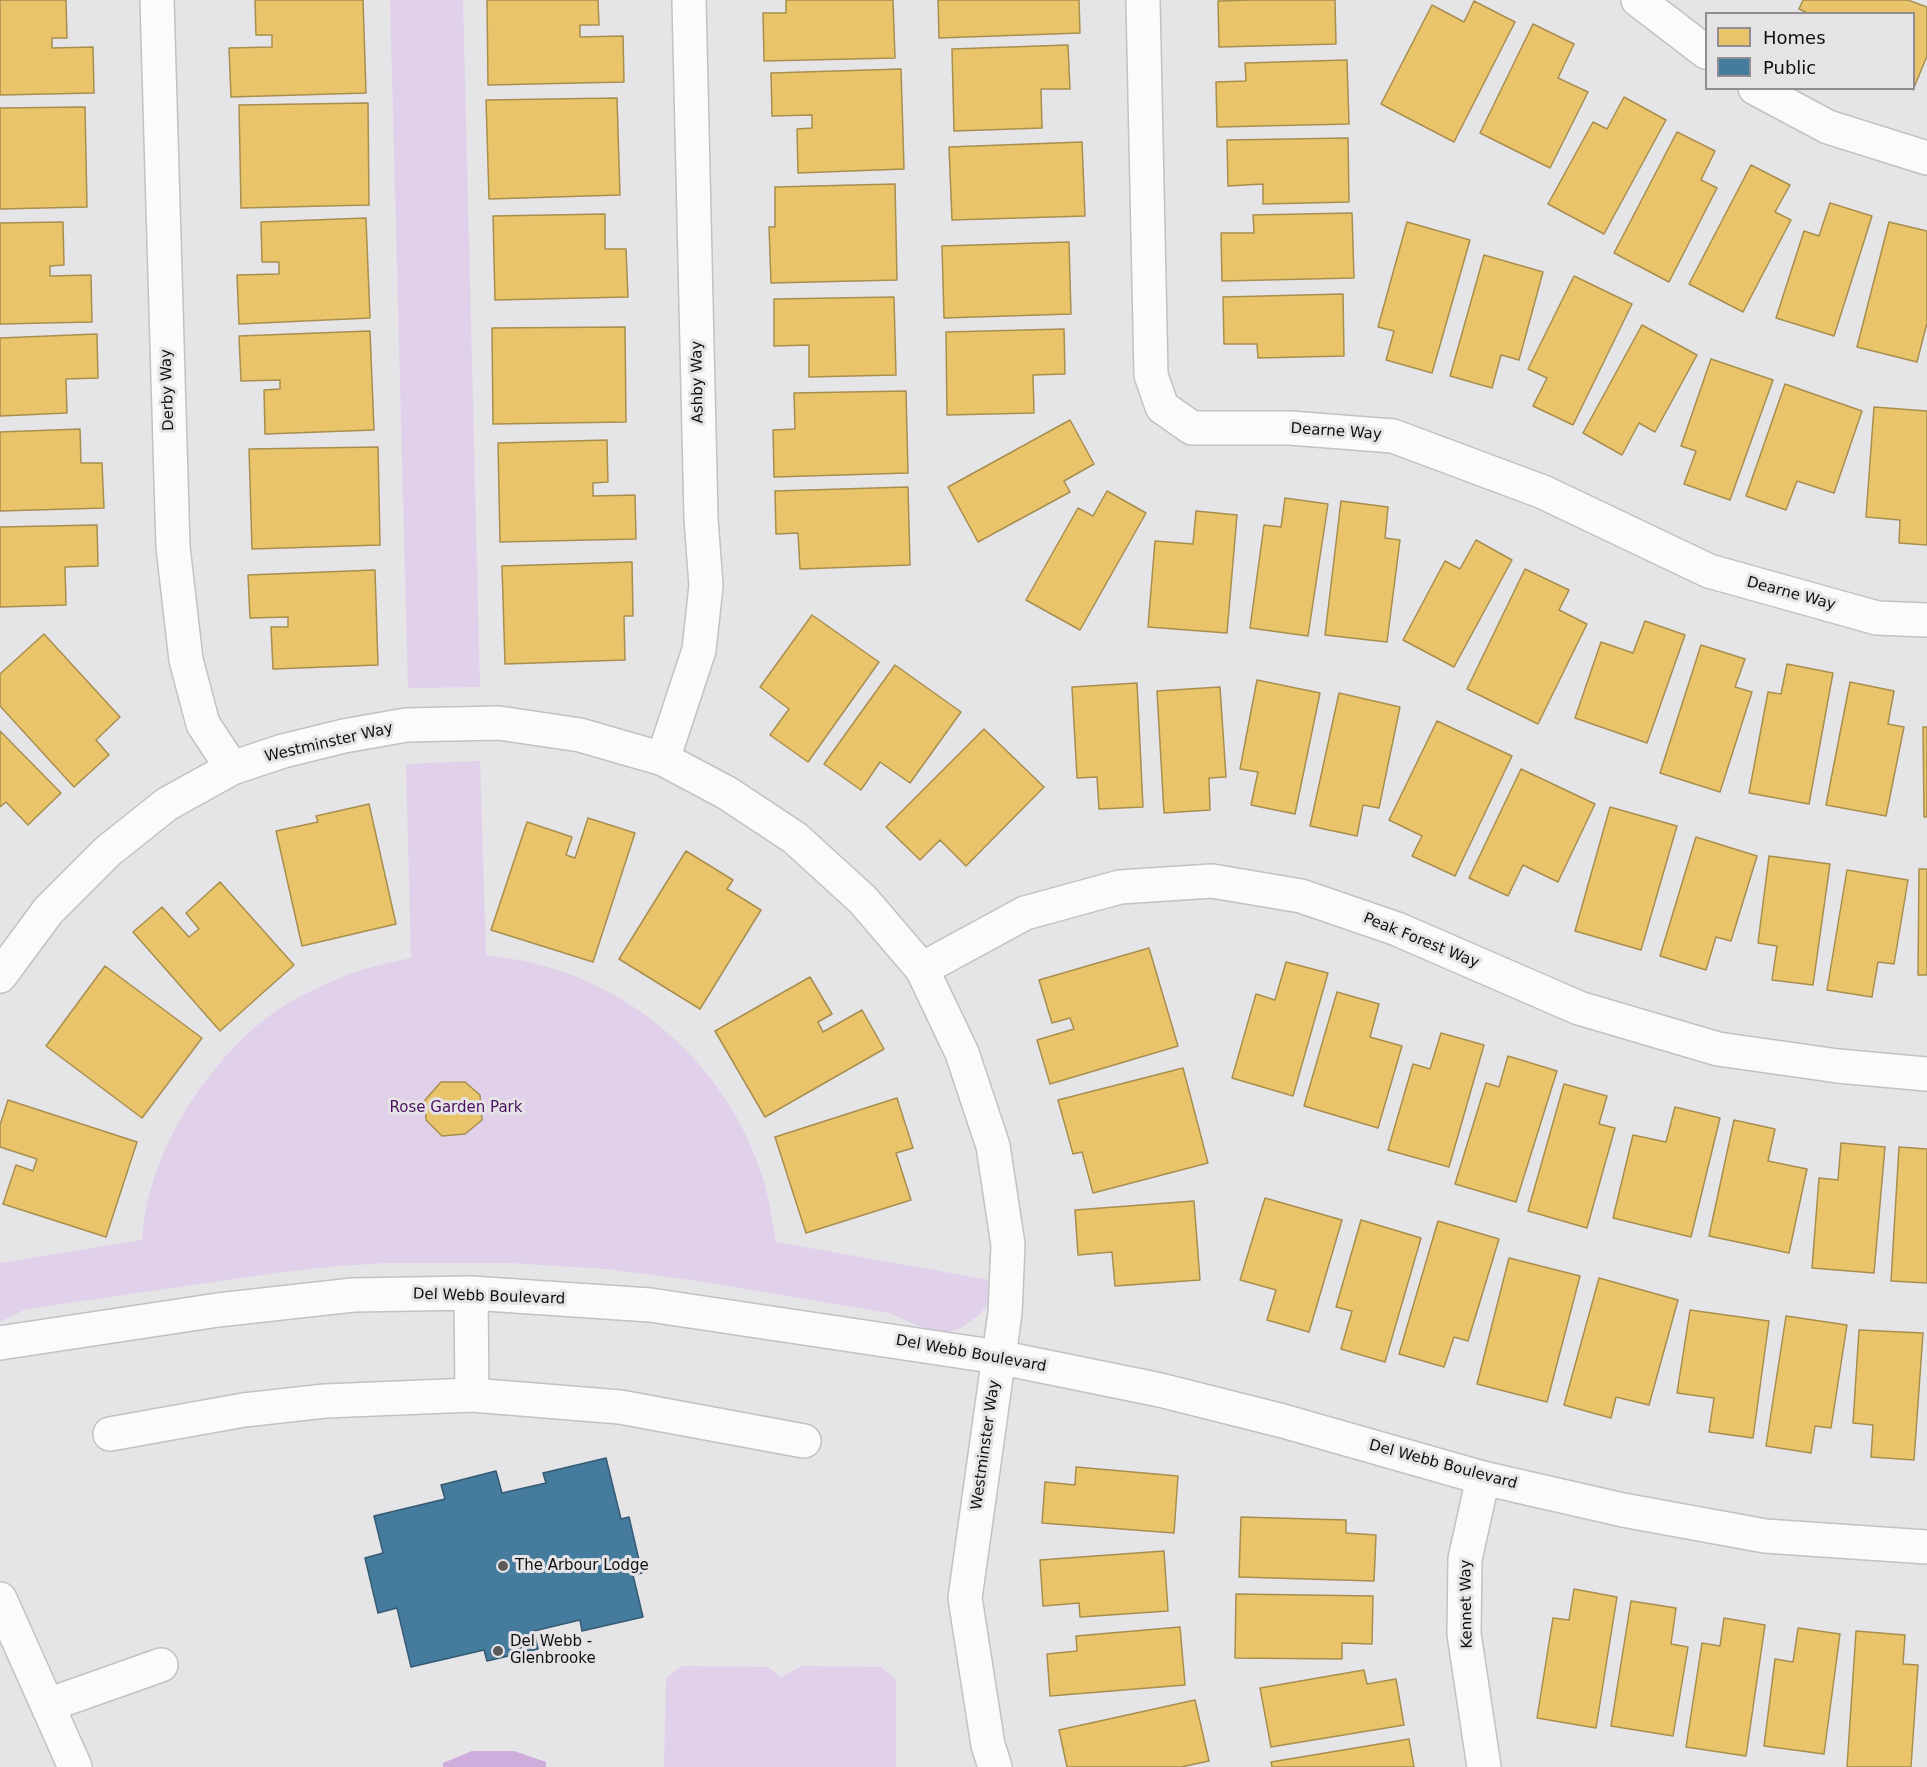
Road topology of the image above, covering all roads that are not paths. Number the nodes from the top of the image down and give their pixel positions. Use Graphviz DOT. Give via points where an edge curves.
graph roads {
  1 [pos="157,0"];
  2 [pos="689,0"];
  3 [pos="1143,0"];
  4 [pos="1644,2"];
  5 [pos="1705,49"];
  6 [pos="1759,90"];
  7 [pos="1927,158"];
  8 [pos="1927,620"];
  9 [pos="663,759"];
  10 [pos="232,768"];
  11 [pos="922,969"];
  12 [pos="0,976"];
  13 [pos="1927,1074"];
  14 [pos="471,1293"];
  15 [pos="0,1343"];
  16 [pos="998,1357"];
  17 [pos="472,1395"];
  18 [pos="110,1434"];
  19 [pos="804,1441"];
  20 [pos="1483,1478"];
  21 [pos="1927,1547"];
  22 [pos="0,1599"];
  23 [pos="161,1665"];
  24 [pos="48,1705"];
  25 [pos="75,1767"];
  26 [pos="995,1767"];
  27 [pos="1484,1767"];
  1 -- 10 [label="street, Derby Way" via="173,547 186,660 203,724"];
  2 -- 9 [label="street, Ashby Way" via="701,518 706,586 699,650"];
  3 -- 8 [label="street, Dearne Way" via="1151,375 1162,406 1192,428 1290,428 1393,435 1543,492 1709,571 1877,618"];
  4 -- 5 [label="street"];
  6 -- 7 [label="street" via="1828,127"];
  9 -- 10 [label="street, Westminster Way" via="580,735 499,723 405,725 283,751"];
  9 -- 11 [label="street, Westminster Way" via="727,793 795,838 862,900"];
  10 -- 12 [label="street, Westminster Way" via="167,804 108,851 48,911"];
  11 -- 13 [label="street, Peak Forest Way" via="1025,913 1120,886 1212,881 1300,896 1397,929 1579,1008 1718,1049"];
  11 -- 16 [label="street, Westminster Way" via="962,1053 993,1146 1008,1245 1005,1313"];
  14 -- 15 [label="street, Del Webb Boulevard" via="353,1295 218,1310"];
  14 -- 16 [label="street, Del Webb Boulevard" via="650,1305"];
  14 -- 17 [label="street"];
  16 -- 20 [label="street, Del Webb Boulevard" via="1161,1390"];
  16 -- 26 [label="street, Westminster Way" via="964,1598"];
  17 -- 18 [label="street" via="325,1401 244,1410"];
  17 -- 19 [label="street" via="620,1407"];
  20 -- 21 [label="street, Del Webb Boulevard" via="1623,1510 1765,1536"];
  20 -- 27 [label="street, Kennet Way" via="1465,1559 1464,1634"];
  22 -- 24 [label="street"];
  23 -- 24 [label="street"];
  24 -- 25 [label="street"];
}
